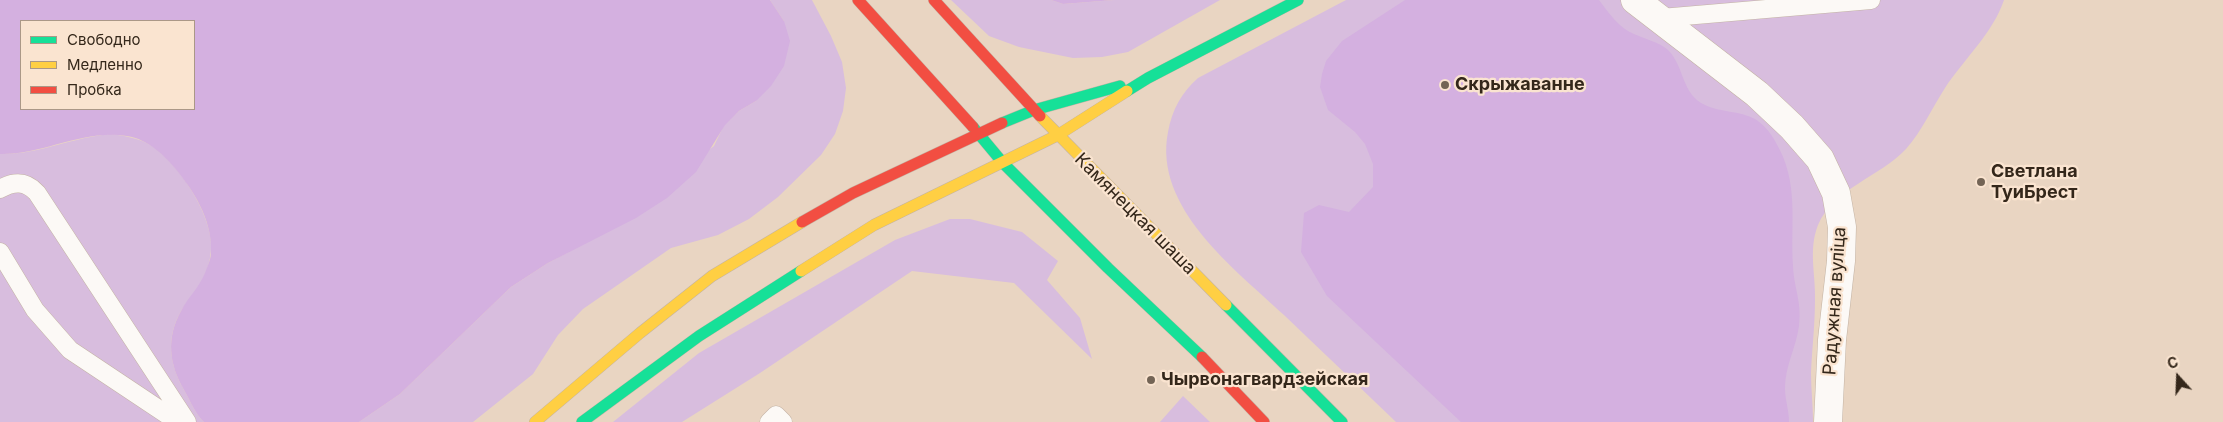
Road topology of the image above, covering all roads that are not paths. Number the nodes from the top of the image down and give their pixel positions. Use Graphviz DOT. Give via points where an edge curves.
graph roads {
  1 [pos="858,0"];
  2 [pos="934,0"];
  3 [pos="1298,0"];
  4 [pos="1635,0"];
  5 [pos="1871,0"];
  6 [pos="1661,18"];
  7 [pos="1148,78"];
  8 [pos="1034,110"];
  9 [pos="979,133"];
  10 [pos="1058,135"];
  11 [pos="1002,163"];
  12 [pos="0,189"];
  13 [pos="0,252"];
  14 [pos="178,422"];
  15 [pos="187,422"];
  16 [pos="535,422"];
  17 [pos="582,422"];
  18 [pos="769,422"];
  19 [pos="783,422"];
  20 [pos="1264,422"];
  21 [pos="1342,422"];
  22 [pos="1828,422"];
  1 -- 9 [label="main road"];
  2 -- 8 [label="main road, Камянецкая шаша"];
  3 -- 7 [label="main road"];
  4 -- 6 [label="street, Радужная вуліца"];
  5 -- 6 [label="lane"];
  6 -- 22 [label="street, Радужная вуліца" via="1758,94 1792,127 1820,159 1836,193 1842,227 1841,261 1832,340"];
  7 -- 8 [label="main road"];
  7 -- 10 [label="main road"];
  8 -- 9 [label="main road"];
  8 -- 10 [label="main road, Камянецкая шаша"];
  9 -- 11 [label="main road"];
  9 -- 16 [label="main road" via="853,193 712,276"];
  10 -- 11 [label="main road"];
  10 -- 21 [label="main road, Камянецкая шаша"];
  11 -- 17 [label="main road" via="874,225 791,275 699,336"];
  11 -- 20 [label="main road" via="1187,342"];
  12 -- 15 [label="lane" via="16,183 31,187 37,193"];
  13 -- 14 [label="lane" via="35,310 70,350"];
  18 -- 19 [label="lane" via="776,415"];
}
